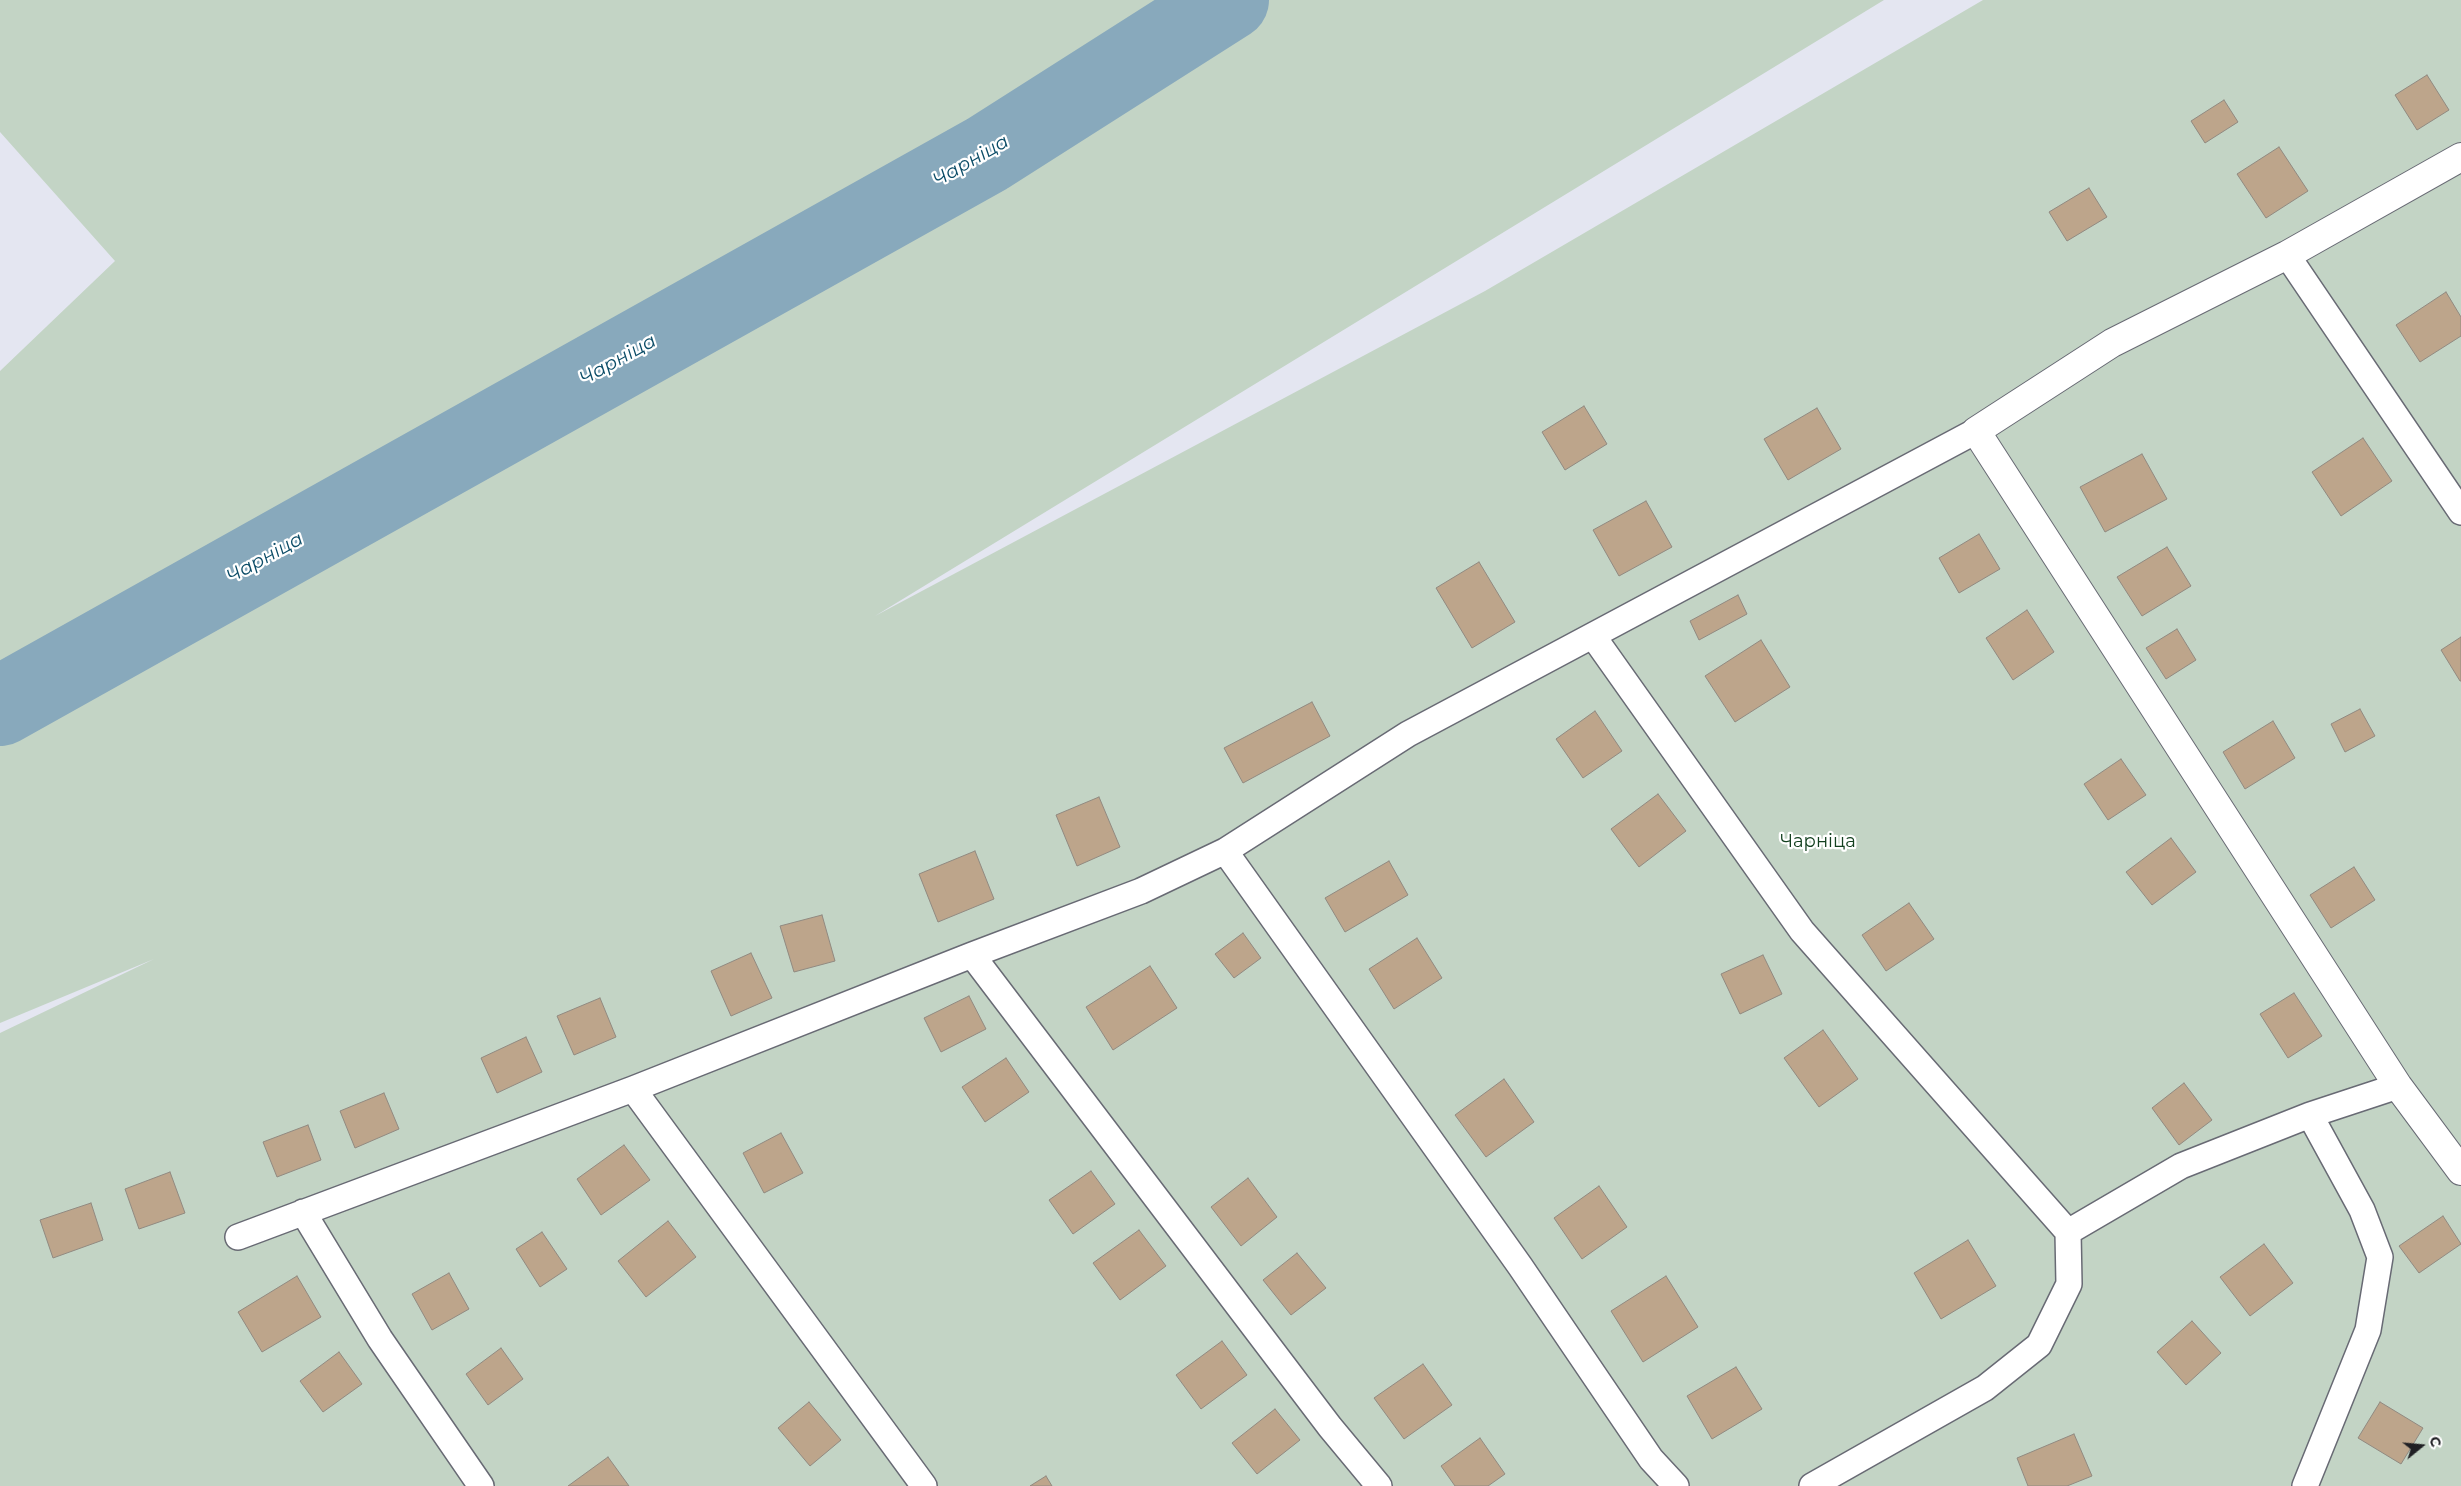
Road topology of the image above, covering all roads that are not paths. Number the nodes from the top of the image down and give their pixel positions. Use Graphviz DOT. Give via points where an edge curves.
graph roads {
  1 [pos="2461,157"];
  2 [pos="2287,255"];
  3 [pos="1976,431"];
  4 [pos="2461,512"];
  5 [pos="1593,636"];
  6 [pos="1225,851"];
  7 [pos="972,955"];
  8 [pos="2398,1086"];
  9 [pos="633,1089"];
  10 [pos="2310,1115"];
  11 [pos="2461,1171"];
  12 [pos="304,1212"];
  13 [pos="2068,1232"];
  14 [pos="238,1237"];
  15 [pos="481,1486"];
  16 [pos="924,1486"];
  17 [pos="1379,1486"];
  18 [pos="1676,1486"];
  19 [pos="1812,1486"];
  20 [pos="2305,1486"];
  1 -- 2 [label="street"];
  2 -- 3 [label="street" via="2112,343"];
  2 -- 4 [label="lane"];
  3 -- 5 [label="lane"];
  3 -- 8 [label="street"];
  5 -- 6 [label="lane" via="1408,734"];
  5 -- 13 [label="lane" via="1802,931"];
  6 -- 7 [label="lane" via="1141,891"];
  6 -- 18 [label="lane" via="1520,1266 1651,1460"];
  7 -- 9 [label="lane"];
  7 -- 17 [label="lane" via="1330,1427"];
  8 -- 10 [label="lane"];
  8 -- 11 [label="street"];
  9 -- 12 [label="lane"];
  9 -- 16 [label="lane"];
  10 -- 13 [label="lane" via="2181,1166"];
  10 -- 20 [label="lane" via="2362,1210 2380,1257 2368,1330"];
  12 -- 14 [label="lane"];
  12 -- 15 [label="lane" via="380,1339"];
  13 -- 19 [label="lane" via="2070,1284 2039,1344 1985,1388"];
}
